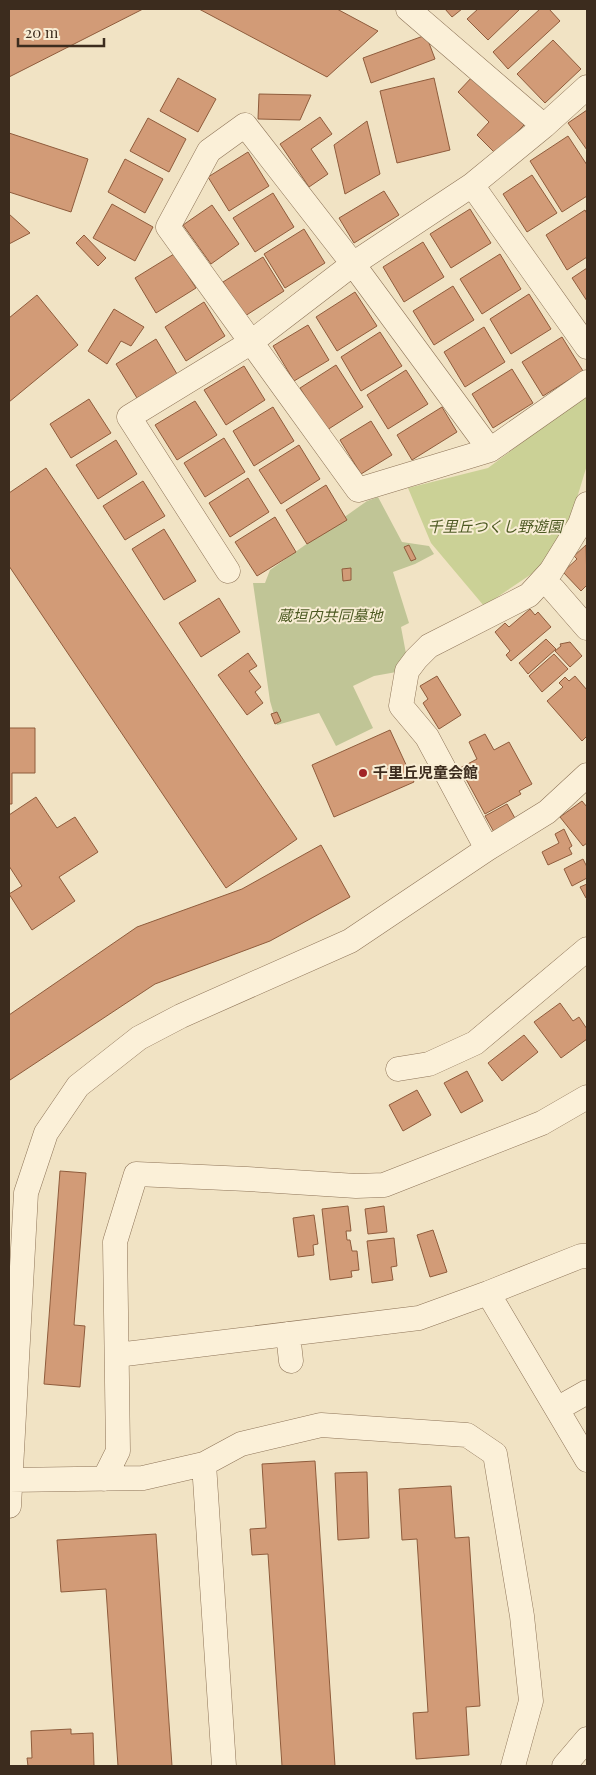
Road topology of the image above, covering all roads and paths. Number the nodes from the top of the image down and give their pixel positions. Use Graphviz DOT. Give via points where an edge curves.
graph roads {
  1 [pos="408,9"];
  2 [pos="587,87"];
  3 [pos="544,126"];
  4 [pos="472,185"];
  5 [pos="353,264"];
  6 [pos="250,343"];
  7 [pos="587,347"];
  8 [pos="587,382"];
  9 [pos="490,450"];
  10 [pos="587,504"];
  11 [pos="228,570"];
  12 [pos="553,589"];
  13 [pos="583,615"];
  14 [pos="587,775"];
  15 [pos="486,849"];
  16 [pos="587,949"];
  17 [pos="398,1069"];
  18 [pos="587,1097"];
  19 [pos="587,1256"];
  20 [pos="488,1293"];
  21 [pos="288,1334"];
  22 [pos="117,1355"];
  23 [pos="291,1361"];
  24 [pos="587,1392"];
  25 [pos="557,1409"];
  26 [pos="587,1460"];
  27 [pos="204,1464"];
  28 [pos="104,1479"];
  29 [pos="9,1480"];
  30 [pos="9,1506"];
  31 [pos="587,1739"];
  32 [pos="224,1766"];
  33 [pos="513,1766"];
  34 [pos="564,1766"];
  1 -- 3 [label="street"];
  2 -- 3 [label="street"];
  3 -- 4 [label="street"];
  4 -- 5 [label="street"];
  4 -- 7 [label="street"];
  5 -- 6 [label="street"];
  5 -- 6 [label="street" via="245,125 209,151 168,228"];
  5 -- 9 [label="street"];
  6 -- 9 [label="street" via="358,490"];
  6 -- 11 [label="street" via="129,417"];
  8 -- 9 [label="street"];
  10 -- 15 [label="street" via="580,524 551,570 529,595 430,646 407,671 400,706 427,737"];
  12 -- 13 [label="street"];
  14 -- 15 [label="street" via="547,812"];
  15 -- 29 [label="street" via="350,941 139,1038 78,1086 46,1133 26,1193"];
  16 -- 17 [label="street" via="475,1043 429,1064"];
  18 -- 22 [label="street" via="542,1123 384,1185 136,1174 115,1242"];
  19 -- 20 [label="street"];
  20 -- 21 [label="street" via="419,1318"];
  20 -- 25 [label="street"];
  21 -- 22 [label="street"];
  21 -- 23 [label="street"];
  22 -- 28 [label="street" via="118,1451"];
  24 -- 25 [label="street"];
  25 -- 26 [label="street"];
  27 -- 28 [label="street" via="143,1478"];
  27 -- 32 [label="street"];
  27 -- 33 [label="street" via="241,1444 321,1425 467,1435 495,1454 522,1616 531,1701"];
  28 -- 29 [label="street"];
  29 -- 30 [label="street"];
  31 -- 34 [label="street"];
}
